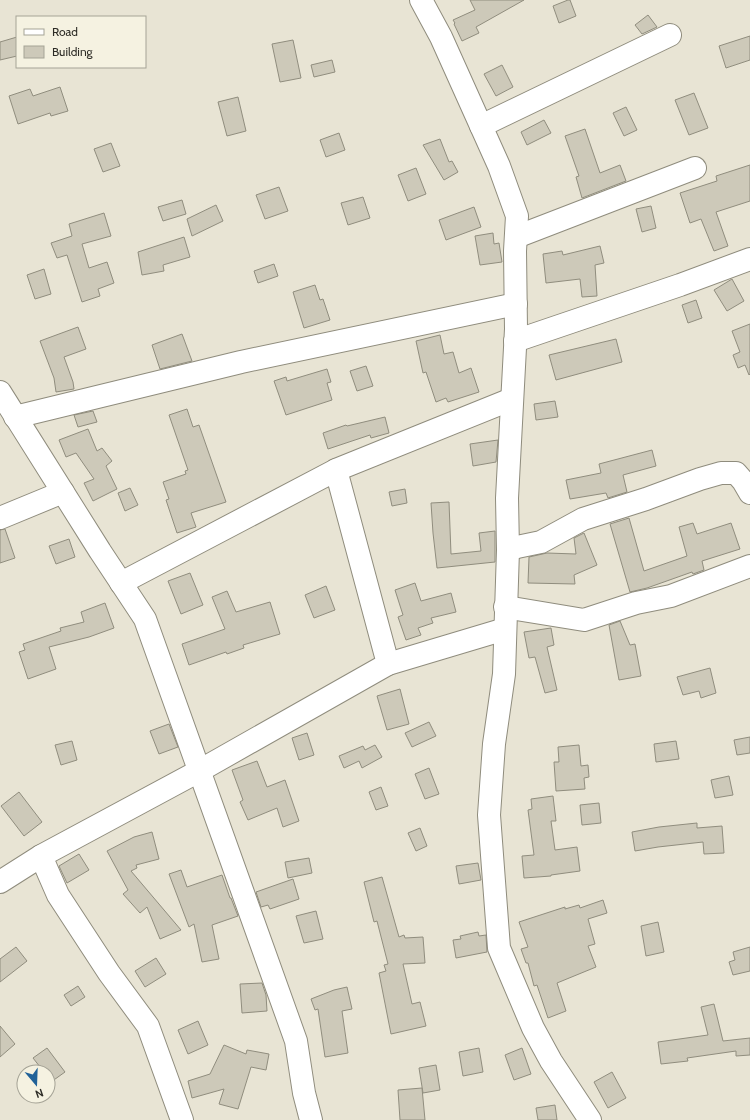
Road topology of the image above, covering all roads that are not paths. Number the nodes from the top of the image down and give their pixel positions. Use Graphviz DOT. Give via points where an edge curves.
graph roads {
  1 [pos="421,0"];
  2 [pos="670,35"];
  3 [pos="481,126"];
  4 [pos="695,168"];
  5 [pos="516,237"];
  6 [pos="750,259"];
  7 [pos="516,304"];
  8 [pos="515,341"];
  9 [pos="0,392"];
  10 [pos="512,399"];
  11 [pos="16,417"];
  12 [pos="336,470"];
  13 [pos="62,492"];
  14 [pos="750,493"];
  15 [pos="0,518"];
  16 [pos="508,550"];
  17 [pos="750,566"];
  18 [pos="121,583"];
  19 [pos="505,607"];
  20 [pos="505,629"];
  21 [pos="388,664"];
  22 [pos="199,771"];
  23 [pos="41,856"];
  24 [pos="0,882"];
  25 [pos="182,1120"];
  26 [pos="311,1120"];
  27 [pos="590,1120"];
  1 -- 3 [label="street" via="441,37"];
  2 -- 3 [label="street"];
  3 -- 5 [label="street" via="499,166 516,216"];
  4 -- 5 [label="street"];
  5 -- 7 [label="street"];
  6 -- 8 [label="street"];
  7 -- 8 [label="street"];
  7 -- 11 [label="street" via="241,362"];
  8 -- 10 [label="street"];
  9 -- 11 [label="street"];
  10 -- 12 [label="street"];
  10 -- 16 [label="street" via="507,498"];
  11 -- 13 [label="street"];
  12 -- 18 [label="street"];
  12 -- 21 [label="street"];
  13 -- 15 [label="street"];
  13 -- 18 [label="street"];
  14 -- 16 [label="street" via="736,473 720,473 582,519 541,542"];
  16 -- 19 [label="street"];
  17 -- 19 [label="street" via="670,596 636,603 584,620"];
  18 -- 22 [label="street" via="145,618"];
  19 -- 20 [label="street"];
  20 -- 21 [label="street"];
  20 -- 27 [label="street" via="504,674 494,744 489,815 499,948 533,1028 551,1061"];
  21 -- 22 [label="street"];
  22 -- 23 [label="street"];
  22 -- 26 [label="street" via="296,1041"];
  23 -- 24 [label="street"];
  23 -- 25 [label="street" via="58,895 109,973 148,1026"];
}
